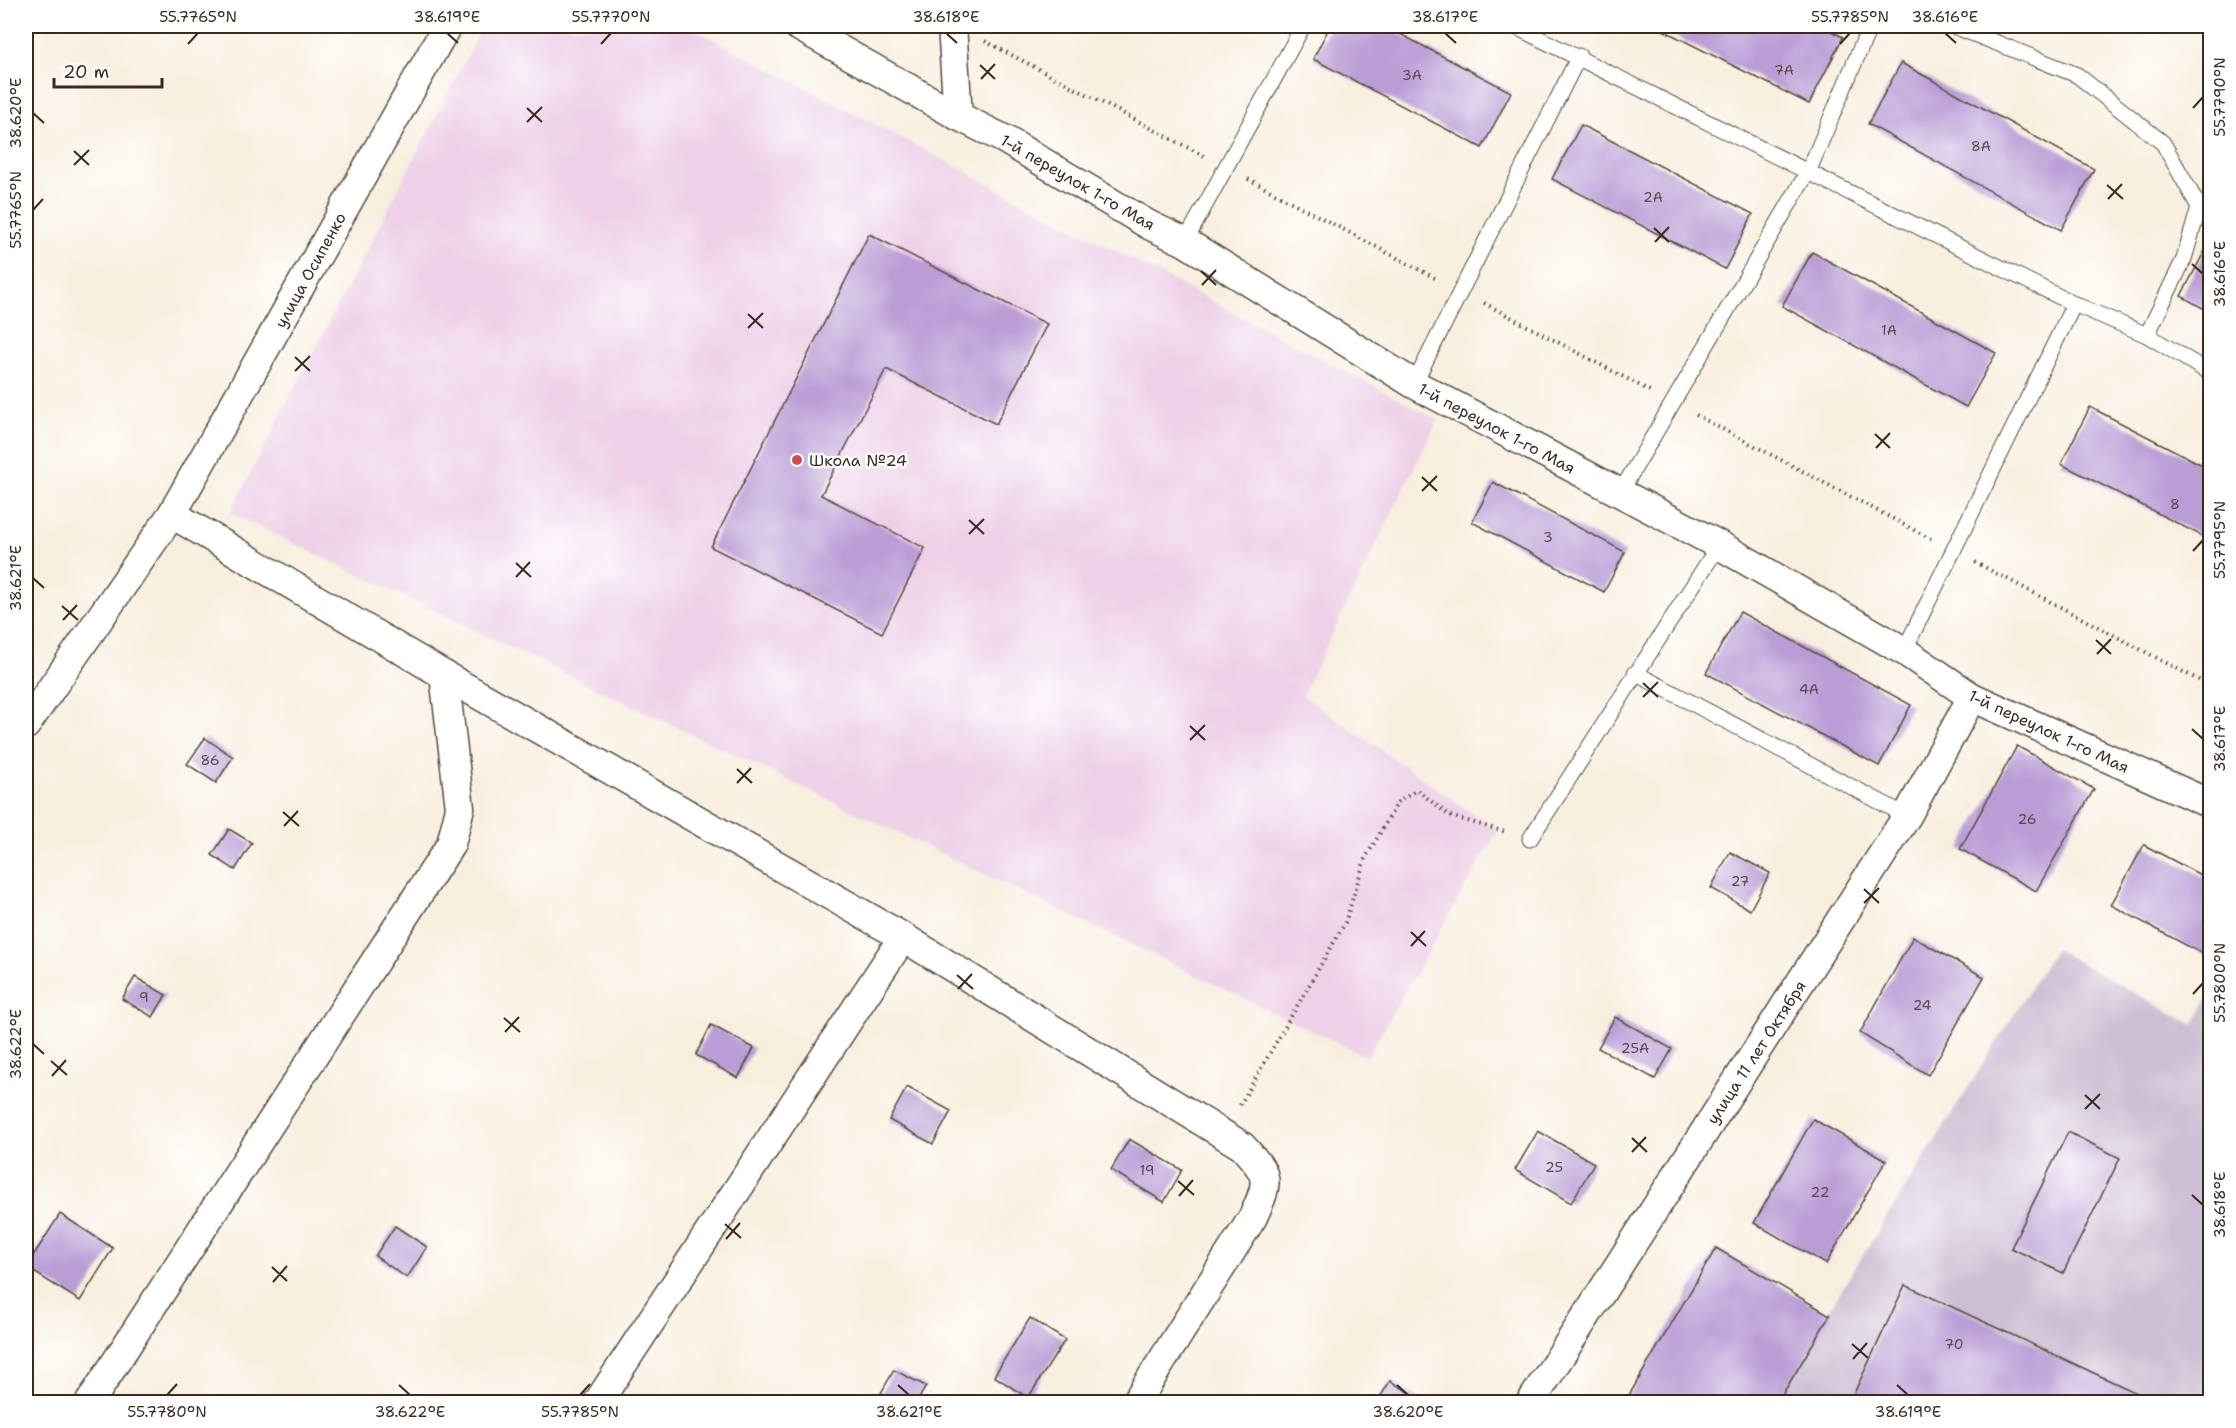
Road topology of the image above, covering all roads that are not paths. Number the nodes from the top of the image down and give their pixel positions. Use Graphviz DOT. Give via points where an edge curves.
graph roads {
  1 [pos="447,26"];
  2 [pos="798,26"];
  3 [pos="1303,26"];
  4 [pos="1514,26"];
  5 [pos="1870,26"];
  6 [pos="1954,26"];
  7 [pos="964,31"];
  8 [pos="1579,56"];
  9 [pos="958,116"];
  10 [pos="1809,170"];
  11 [pos="1185,242"];
  12 [pos="2074,304"];
  13 [pos="2147,335"];
  14 [pos="2211,373"];
  15 [pos="1414,384"];
  16 [pos="1620,493"];
  17 [pos="172,514"];
  18 [pos="1719,545"];
  19 [pos="1904,651"];
  20 [pos="1635,673"];
  21 [pos="444,675"];
  22 [pos="1972,697"];
  23 [pos="26,725"];
  24 [pos="2211,804"];
  25 [pos="1907,816"];
  26 [pos="1530,838"];
  27 [pos="903,937"];
  28 [pos="90,1402"];
  29 [pos="598,1402"];
  30 [pos="1136,1402"];
  31 [pos="1532,1402"];
  1 -- 17 [label="street, улица Осипенко"];
  2 -- 9 [label="street, 1-й переулок 1-го Мая"];
  3 -- 11 [label="lane"];
  4 -- 8 [label="lane"];
  5 -- 10 [label="lane"];
  6 -- 13 [label="lane" via="2077,75 2163,143 2199,207 2184,259"];
  7 -- 9 [label="street"];
  8 -- 10 [label="lane"];
  8 -- 15 [label="lane"];
  9 -- 11 [label="street, 1-й переулок 1-го Мая"];
  10 -- 12 [label="lane"];
  10 -- 16 [label="lane"];
  11 -- 15 [label="street, 1-й переулок 1-го Мая"];
  12 -- 13 [label="lane"];
  12 -- 19 [label="lane"];
  13 -- 14 [label="lane"];
  15 -- 16 [label="street, 1-й переулок 1-го Мая"];
  16 -- 18 [label="street, 1-й переулок 1-го Мая"];
  17 -- 21 [label="street"];
  17 -- 23 [label="street, улица Осипенко"];
  18 -- 19 [label="street, 1-й переулок 1-го Мая"];
  18 -- 20 [label="lane"];
  19 -- 22 [label="street, 1-й переулок 1-го Мая"];
  20 -- 25 [label="lane"];
  20 -- 26 [label="lane"];
  21 -- 27 [label="street"];
  21 -- 28 [label="street" via="460,807 451,844"];
  22 -- 24 [label="street, 1-й переулок 1-го Мая"];
  22 -- 25 [label="street, улица 11 лет Октября"];
  25 -- 31 [label="street, улица 11 лет Октября"];
  27 -- 29 [label="street"];
  27 -- 30 [label="street" via="1242,1146 1263,1168 1265,1190 1253,1217"];
}
